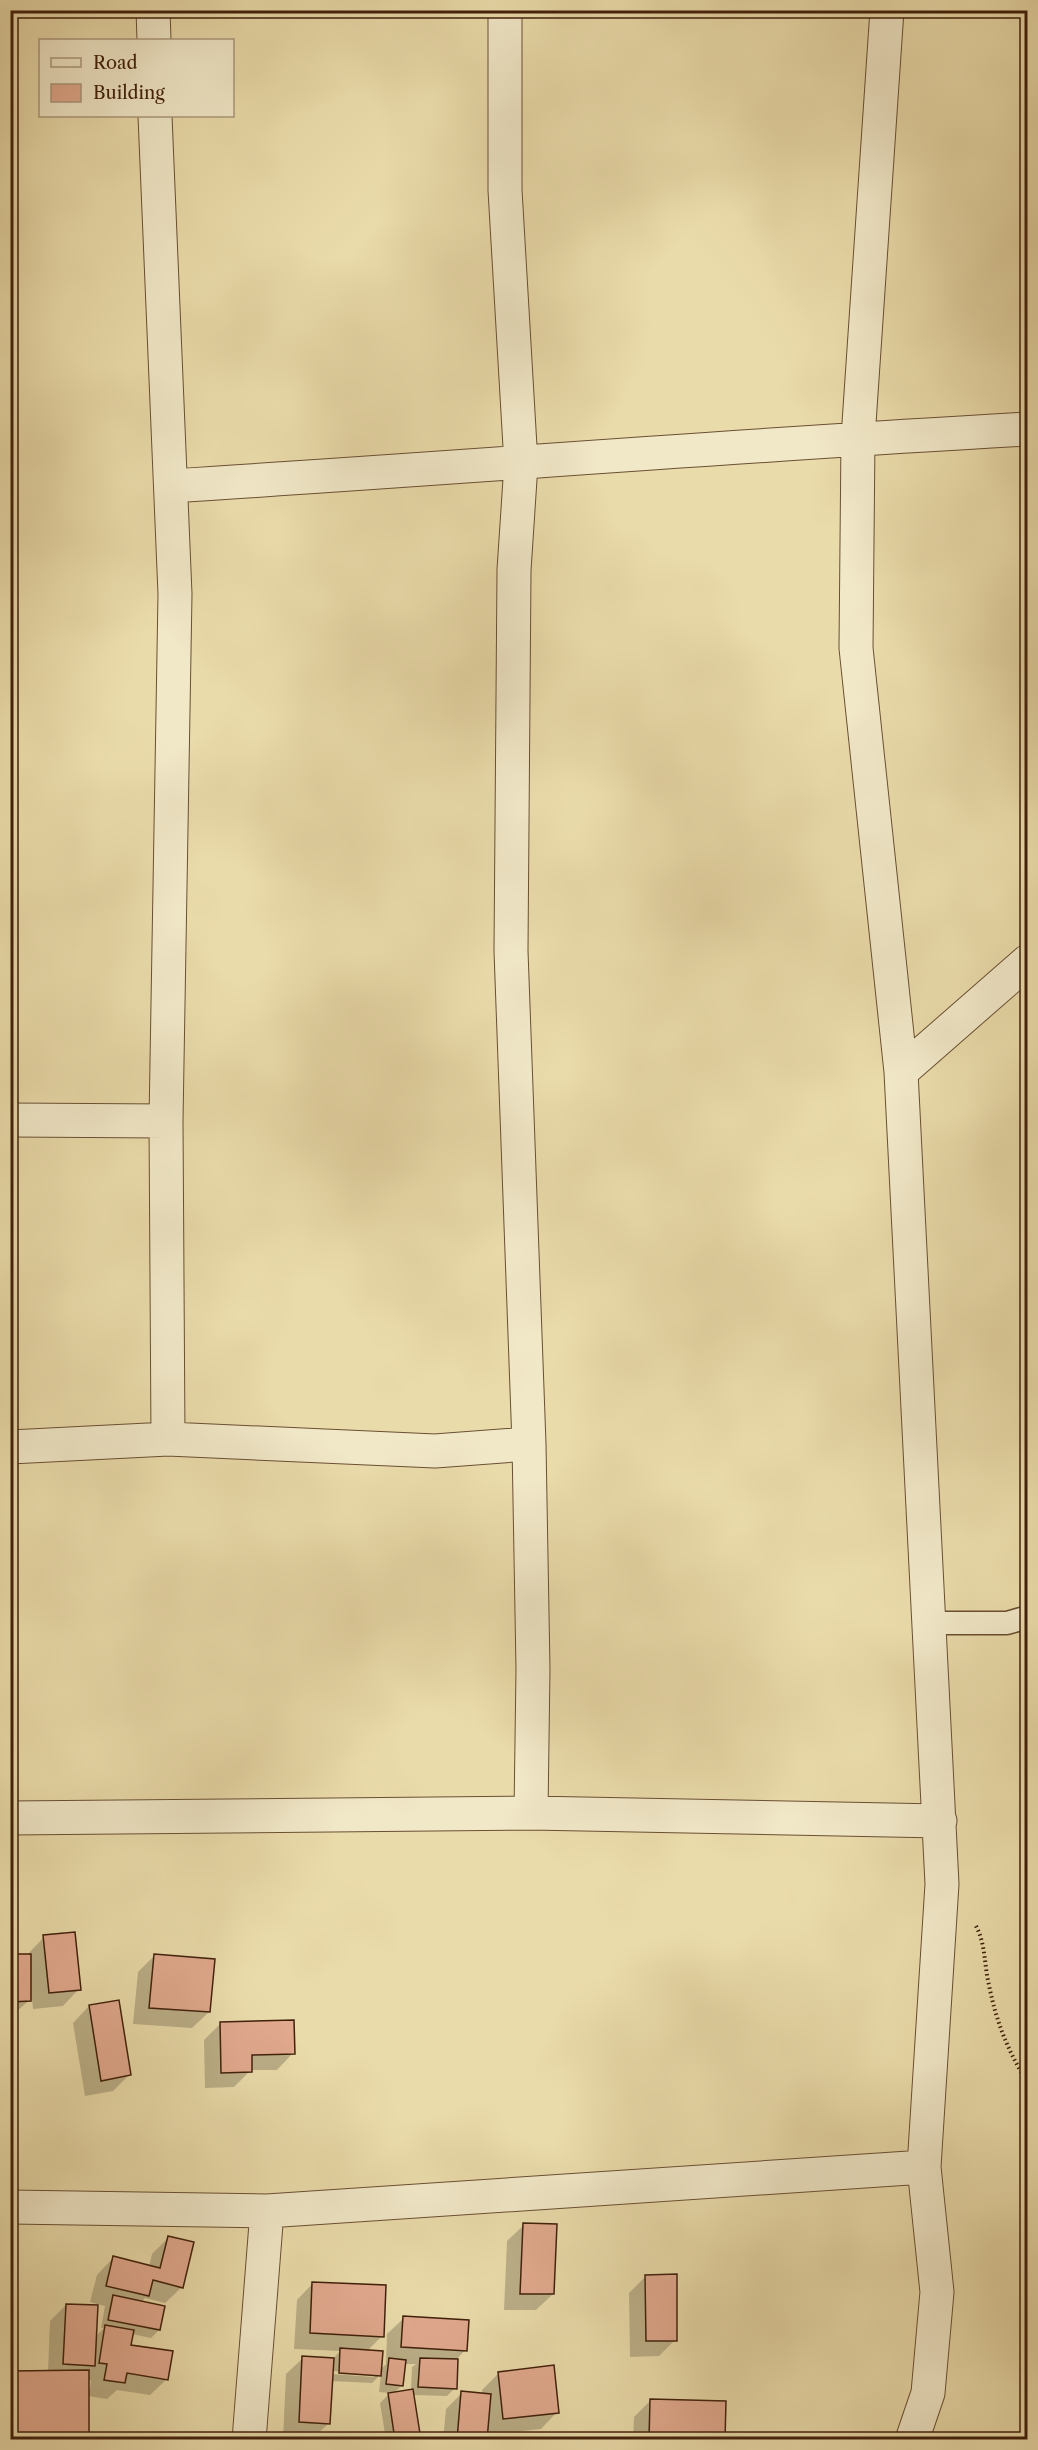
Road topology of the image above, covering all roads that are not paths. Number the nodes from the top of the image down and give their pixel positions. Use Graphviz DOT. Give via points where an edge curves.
graph roads {
  1 [pos="153,10"];
  2 [pos="505,10"];
  3 [pos="887,10"];
  4 [pos="154,39"];
  5 [pos="155,117"];
  6 [pos="1028,429"];
  7 [pos="858,438"];
  8 [pos="520,464"];
  9 [pos="171,486"];
  10 [pos="1028,961"];
  11 [pos="901,1072"];
  12 [pos="10,1120"];
  13 [pos="166,1121"];
  14 [pos="168,1439"];
  15 [pos="528,1444"];
  16 [pos="10,1448"];
  17 [pos="1028,1617"];
  18 [pos="930,1623"];
  19 [pos="531,1813"];
  20 [pos="10,1818"];
  21 [pos="940,1821"];
  22 [pos="924,2168"];
  23 [pos="10,2206"];
  24 [pos="267,2211"];
  25 [pos="249,2439"];
  26 [pos="912,2439"];
  1 -- 4 [label="street"];
  2 -- 8 [label="street" via="505,190"];
  3 -- 7 [label="street"];
  5 -- 9 [label="street"];
  6 -- 7 [label="street"];
  7 -- 8 [label="street"];
  7 -- 11 [label="street" via="856,648"];
  8 -- 9 [label="street"];
  8 -- 15 [label="street" via="513,570 511,951"];
  9 -- 13 [label="street" via="176,594"];
  10 -- 11 [label="street"];
  11 -- 18 [label="street"];
  12 -- 13 [label="street"];
  13 -- 14 [label="street"];
  14 -- 15 [label="street" via="435,1451"];
  14 -- 16 [label="street"];
  15 -- 19 [label="street" via="533,1669"];
  17 -- 18 [label="lane" via="1007,1623"];
  18 -- 21 [label="street"];
  19 -- 20 [label="street"];
  19 -- 21 [label="street"];
  21 -- 22 [label="street" via="942,1884"];
  22 -- 24 [label="street"];
  22 -- 26 [label="street" via="937,2292 928,2393"];
  23 -- 24 [label="street"];
  24 -- 25 [label="street"];
}
